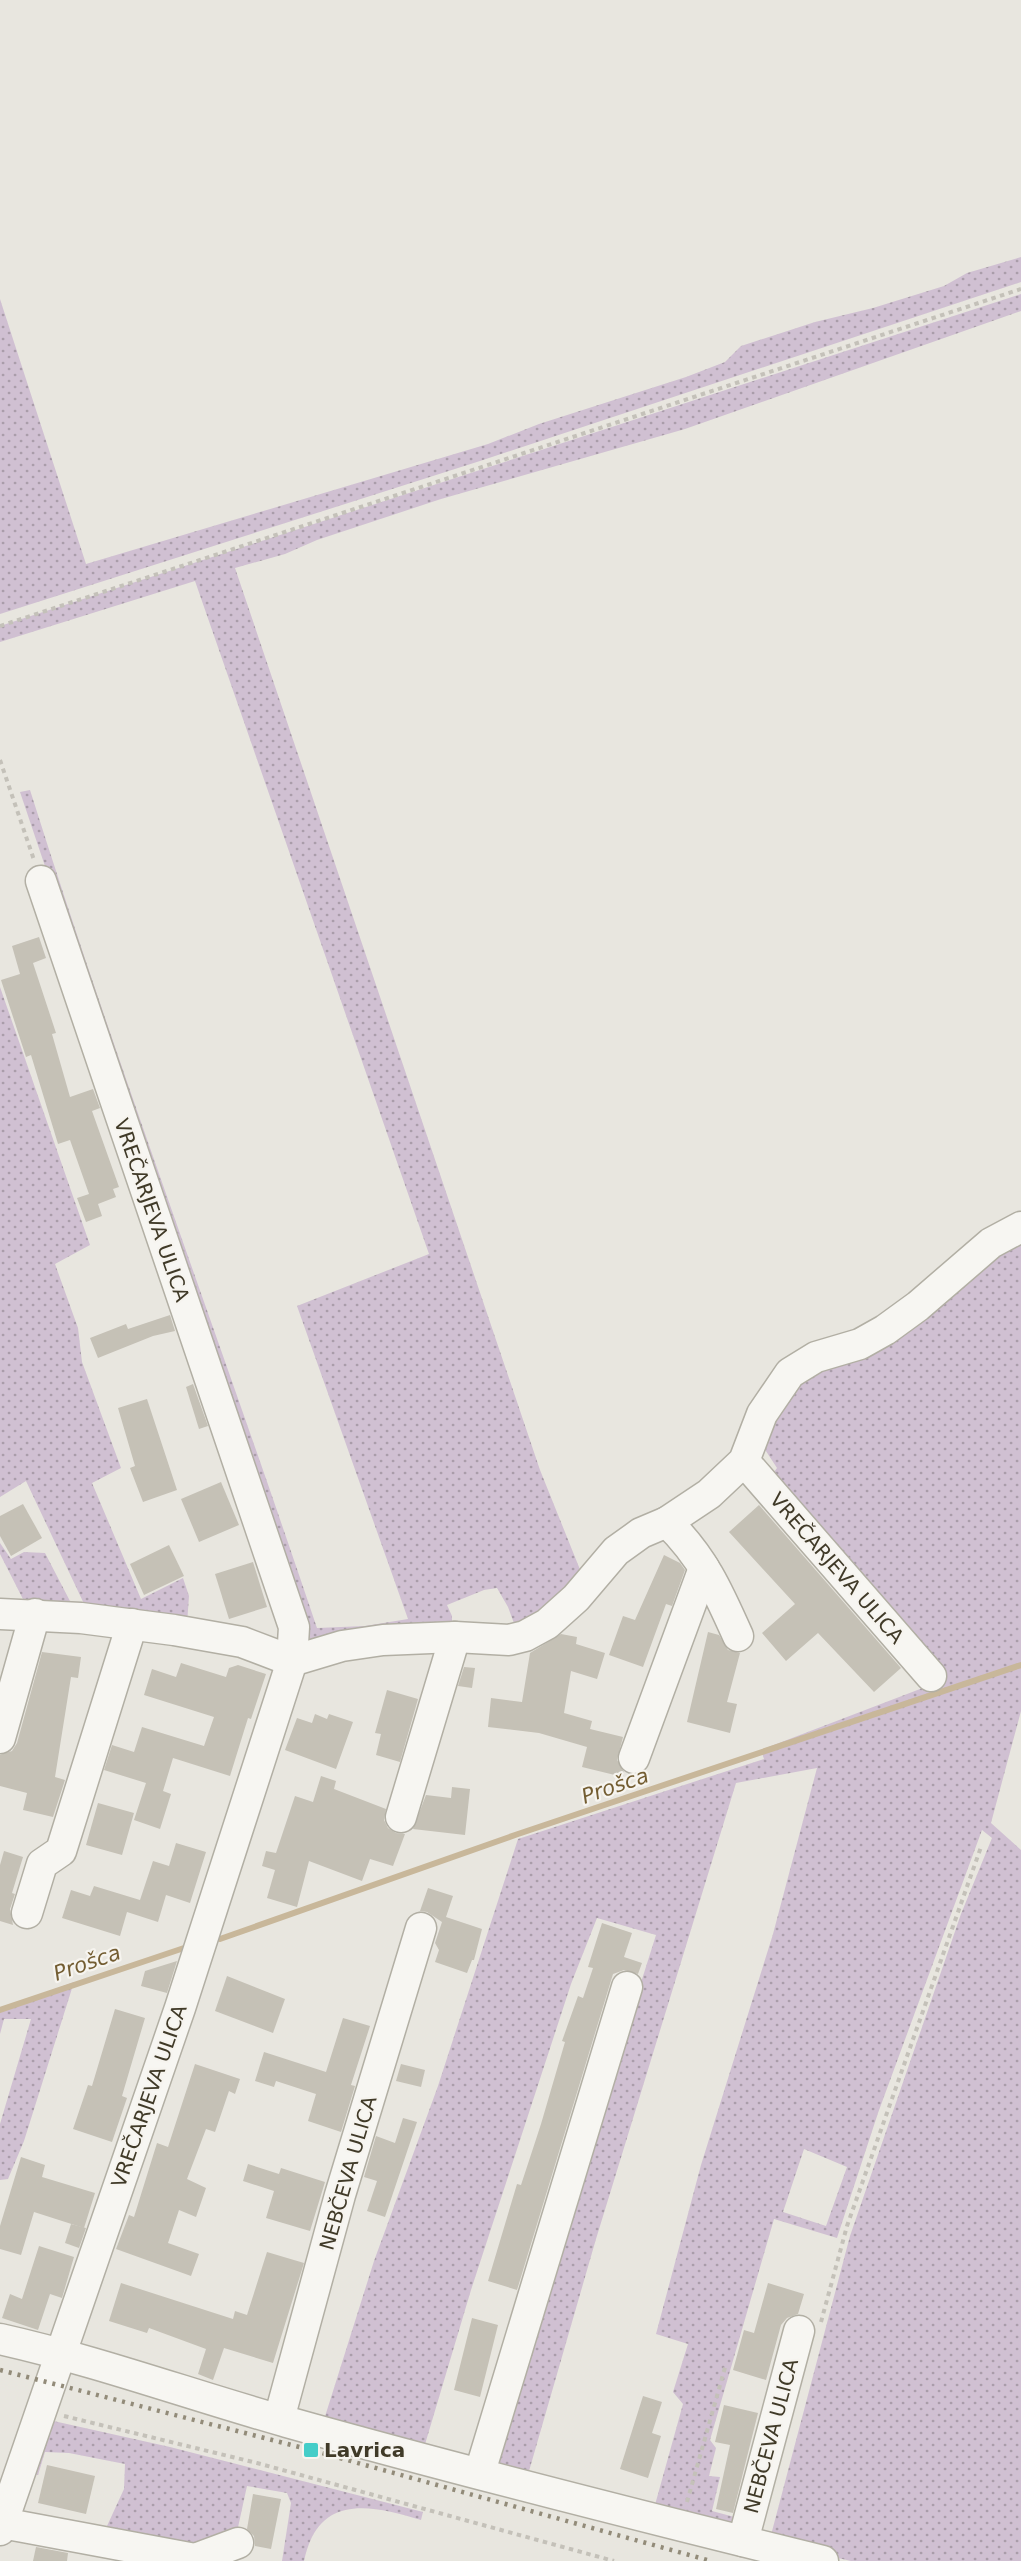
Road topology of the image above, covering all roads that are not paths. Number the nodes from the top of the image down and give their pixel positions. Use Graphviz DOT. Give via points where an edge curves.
graph roads {
  1 [pos="41,881"];
  2 [pos="1021,1227"];
  3 [pos="744,1461"];
  4 [pos="667,1522"];
  5 [pos="704,1568"];
  6 [pos="0,1614"];
  7 [pos="35,1614"];
  8 [pos="132,1624"];
  9 [pos="738,1636"];
  10 [pos="455,1637"];
  11 [pos="292,1661"];
  12 [pos="931,1676"];
  13 [pos="0,1738"];
  14 [pos="634,1758"];
  15 [pos="401,1817"];
  16 [pos="27,1913"];
  17 [pos="421,1928"];
  18 [pos="627,1987"];
  19 [pos="809,2330"];
  20 [pos="0,2339"];
  21 [pos="61,2352"];
  22 [pos="279,2419"];
  23 [pos="480,2472"];
  24 [pos="1,2527"];
  25 [pos="743,2541"];
  26 [pos="238,2543"];
  27 [pos="195,2560"];
  28 [pos="823,2561"];
  1 -- 11 [label="street, VREČARJEVA ULICA" via="294,1627"];
  2 -- 3 [label="street" via="991,1243 885,1330 860,1344 816,1357 790,1373 762,1414"];
  3 -- 4 [label="street" via="709,1494"];
  3 -- 12 [label="street, VREČARJEVA ULICA"];
  4 -- 5 [label="street" via="690,1545"];
  4 -- 10 [label="street" via="641,1533 616,1551 576,1598 547,1624 509,1640"];
  5 -- 9 [label="street"];
  5 -- 14 [label="street"];
  6 -- 7 [label="street"];
  7 -- 8 [label="street"];
  7 -- 13 [label="street"];
  8 -- 11 [label="street" via="242,1642"];
  8 -- 16 [label="street" via="61,1851 42,1864"];
  10 -- 11 [label="street" via="342,1646"];
  10 -- 15 [label="street"];
  11 -- 21 [label="street, VREČARJEVA ULICA" via="176,2019"];
  17 -- 22 [label="street, NEBČEVA ULICA" via="340,2195"];
  18 -- 23 [label="street"];
  19 -- 25 [label="street, NEBČEVA ULICA"];
  20 -- 21 [label="street, NEBČEVA ULICA"];
  21 -- 22 [label="street, NEBČEVA ULICA"];
  21 -- 24 [label="street, VREČARJEVA ULICA"];
  22 -- 23 [label="street, NEBČEVA ULICA"];
  23 -- 25 [label="street, NEBČEVA ULICA"];
  24 -- 27 [label="street"];
  25 -- 28 [label="street, NEBČEVA ULICA"];
  26 -- 27 [label="street"];
}
